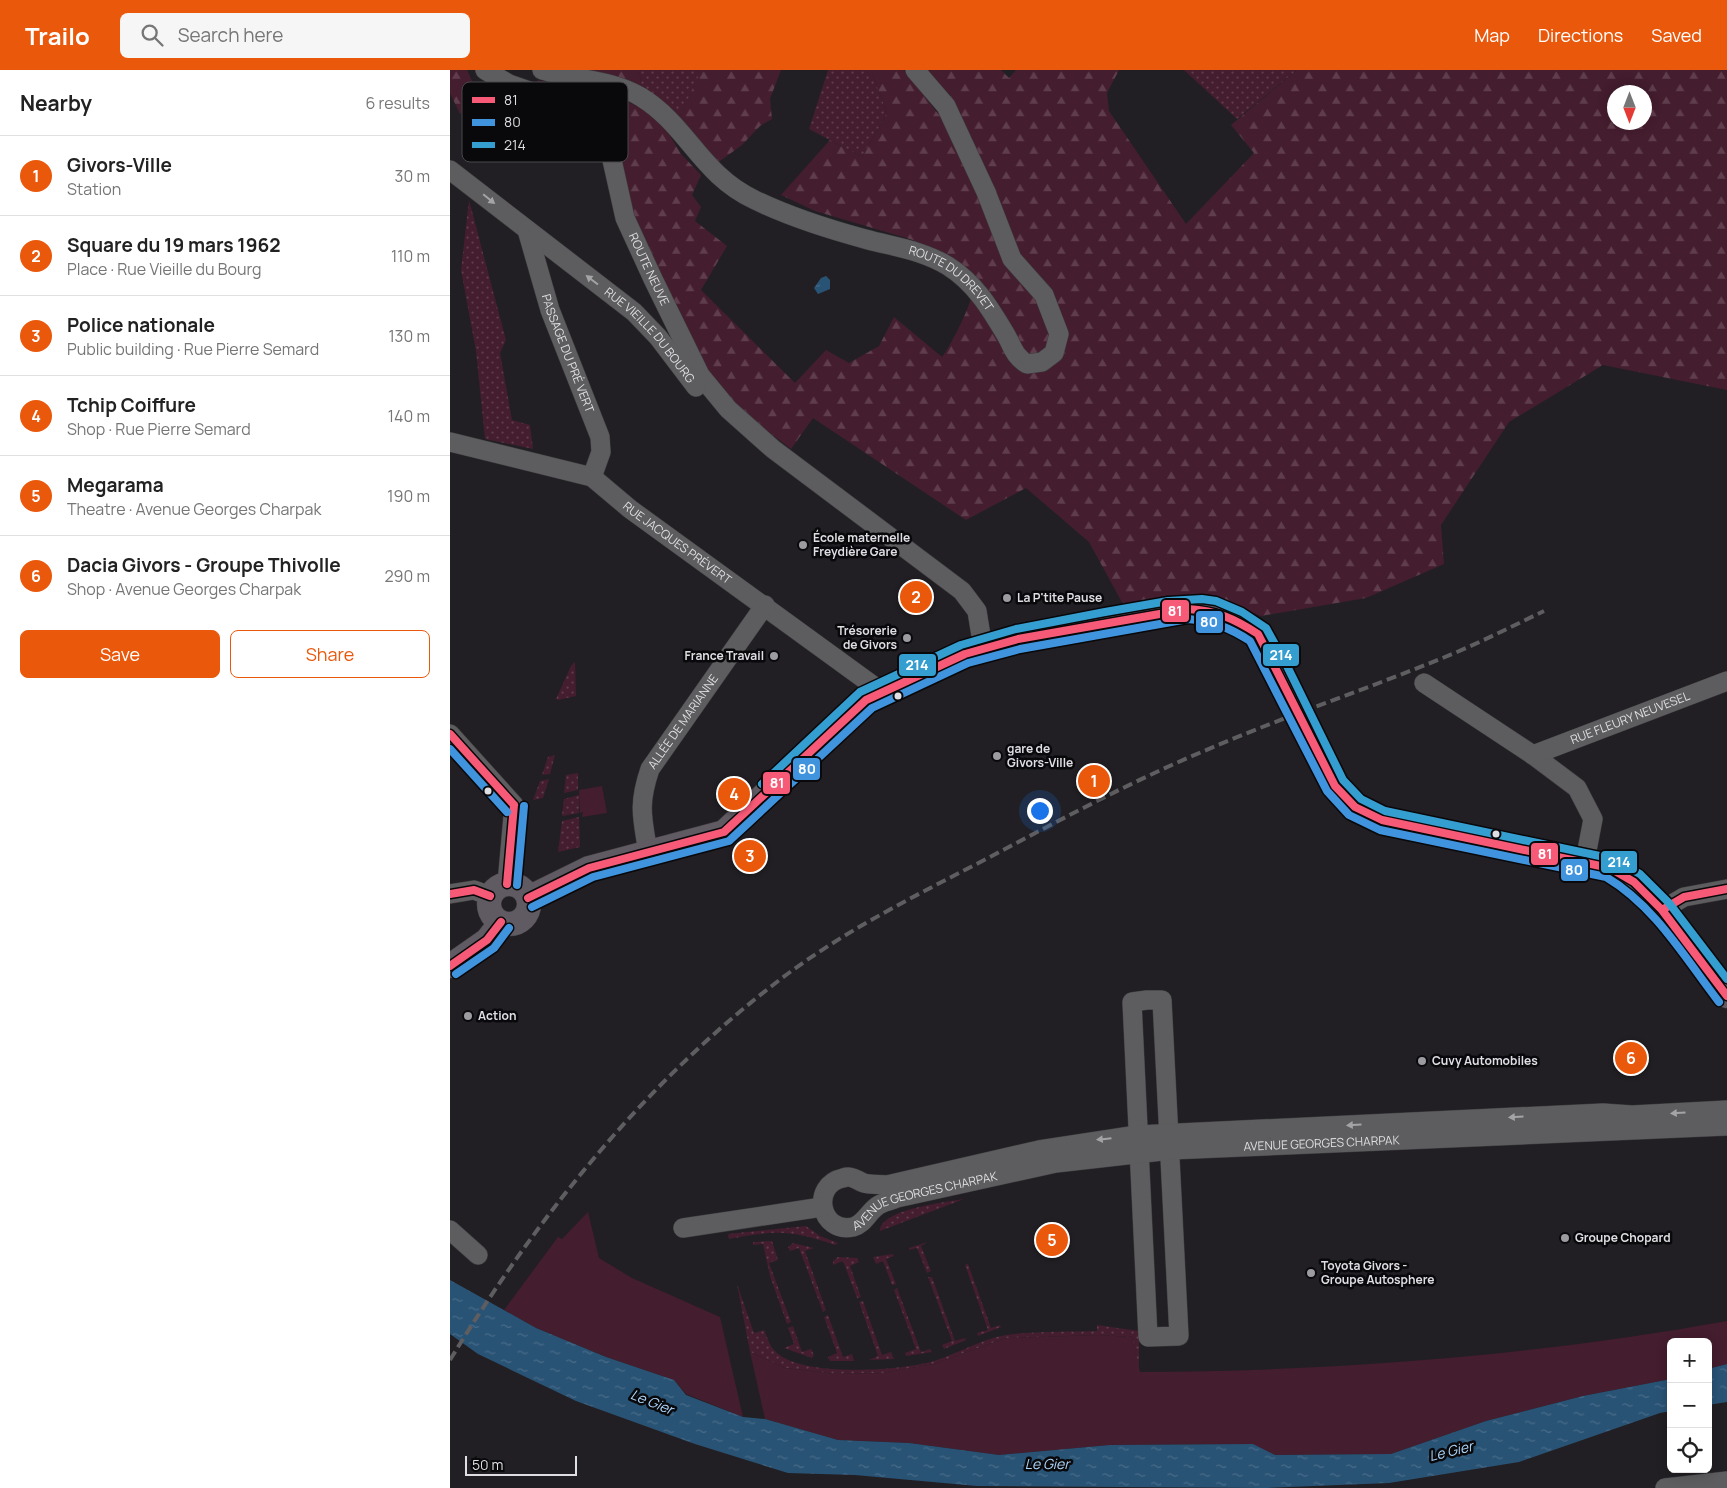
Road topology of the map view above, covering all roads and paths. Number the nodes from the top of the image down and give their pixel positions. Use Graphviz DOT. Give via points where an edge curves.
graph roads {
  1 [pos="485,70"];
  2 [pos="542,70"];
  3 [pos="915,70"];
  4 [pos="506,82"];
  5 [pos="599,82"];
  6 [pos="628,90"];
  7 [pos="612,162"];
  8 [pos="450,170"];
  9 [pos="527,230"];
  10 [pos="450,442"];
  11 [pos="592,477"];
  12 [pos="820,486"];
  13 [pos="765,605"];
  14 [pos="983,648"];
  15 [pos="1727,682"];
  16 [pos="1424,683"];
  17 [pos="882,692"];
  18 [pos="450,734"];
  19 [pos="1533,755"];
  20 [pos="648,852"];
  21 [pos="1585,861"];
  22 [pos="1727,888"];
  23 [pos="499,890"];
  24 [pos="450,894"];
  25 [pos="528,898"];
  26 [pos="1662,910"];
  27 [pos="501,922"];
  28 [pos="450,966"];
  29 [pos="1727,996"];
  30 [pos="1727,1110"];
  31 [pos="1727,1126"];
  32 [pos="1170,1142"];
  33 [pos="1138,1144"];
  34 [pos="822,1208"];
  35 [pos="683,1228"];
  36 [pos="450,1230"];
  37 [pos="478,1254"];
  38 [pos="1727,1481"];
  39 [pos="1665,1488"];
  1 -- 4 [label="street, ROUTE NEUVE"];
  2 -- 5 [label="street, ROUTE DU DREVET"];
  3 -- 6 [label="street, ROUTE DU DREVET" via="946,106 986,192 1012,259 1044,295 1059,334 1054,353 1042,362 1027,364 1016,357 980,293 948,266 918,252 831,229 760,203 720,179 673,122"];
  7 -- 12 [label="street, ROUTE NEUVE" via="625,218 700,375 734,415"];
  8 -- 9 [label="street, RUE VIEILLE DU BOURG, one-way"];
  9 -- 11 [label="street, PASSAGE DU PRÉ VERT" via="550,310 600,438 601,452"];
  12 -- 9 [label="street, RUE VIEILLE DU BOURG, one-way" via="804,482 750,441 707,401 658,337 634,312"];
  10 -- 11 [label="street, RUE JACQUES PRÉVERT"];
  11 -- 13 [label="street, RUE JACQUES PRÉVERT" via="630,509"];
  12 -- 14 [label="street, RUE VIEILLE DU BOURG" via="962,591 976,612"];
  13 -- 17 [label="street, RUE JACQUES PRÉVERT"];
  13 -- 20 [label="street, ALLÉE DE MARIANNE" via="650,769 640,810"];
  14 -- 17 [label="main road"];
  14 -- 21 [label="main road, bridge" via="1170,612 1201,609 1224,615 1249,627 1262,640 1323,765 1346,799 1366,814 1452,836"];
  15 -- 19 [label="street, RUE FLEURY NEUVESEL"];
  16 -- 19 [label="street"];
  17 -- 20 [label="main road" via="866,700 724,832"];
  18 -- 23 [label="street" via="514,805"];
  19 -- 21 [label="street" via="1577,788 1590,810 1593,819"];
  20 -- 25 [label="main road" via="589,868"];
  21 -- 26 [label="main road" via="1610,868 1634,882"];
  22 -- 26 [label="street" via="1684,897"];
  23 -- 24 [label="street"];
  23 -- 25 [label="main road" via="521,888"];
  23 -- 27 [label="main road" via="488,906"];
  25 -- 27 [label="main road" via="529,907 522,919 510,924"];
  26 -- 29 [label="main road"];
  27 -- 28 [label="main road" via="487,940"];
  30 -- 32 [label="street, AVENUE GEORGES CHARPAK, one-way" via="1557,1115"];
  31 -- 32 [label="street, AVENUE GEORGES CHARPAK"];
  32 -- 33 [label="street, AVENUE GEORGES CHARPAK"];
  32 -- 33 [label="street" via="1162,1000 1147,1000 1132,1002"];
  32 -- 33 [label="street" via="1179,1336 1148,1337"];
  33 -- 34 [label="street, AVENUE GEORGES CHARPAK" via="898,1198 877,1206 865,1220 854,1226 840,1227 828,1221"];
  33 -- 34 [label="street, AVENUE GEORGES CHARPAK, one-way" via="1040,1150 887,1185 865,1183 853,1176 841,1178 829,1185 821,1198"];
  34 -- 35 [label="street"];
  36 -- 37 [label="street"];
  38 -- 39 [label="street"];
}
